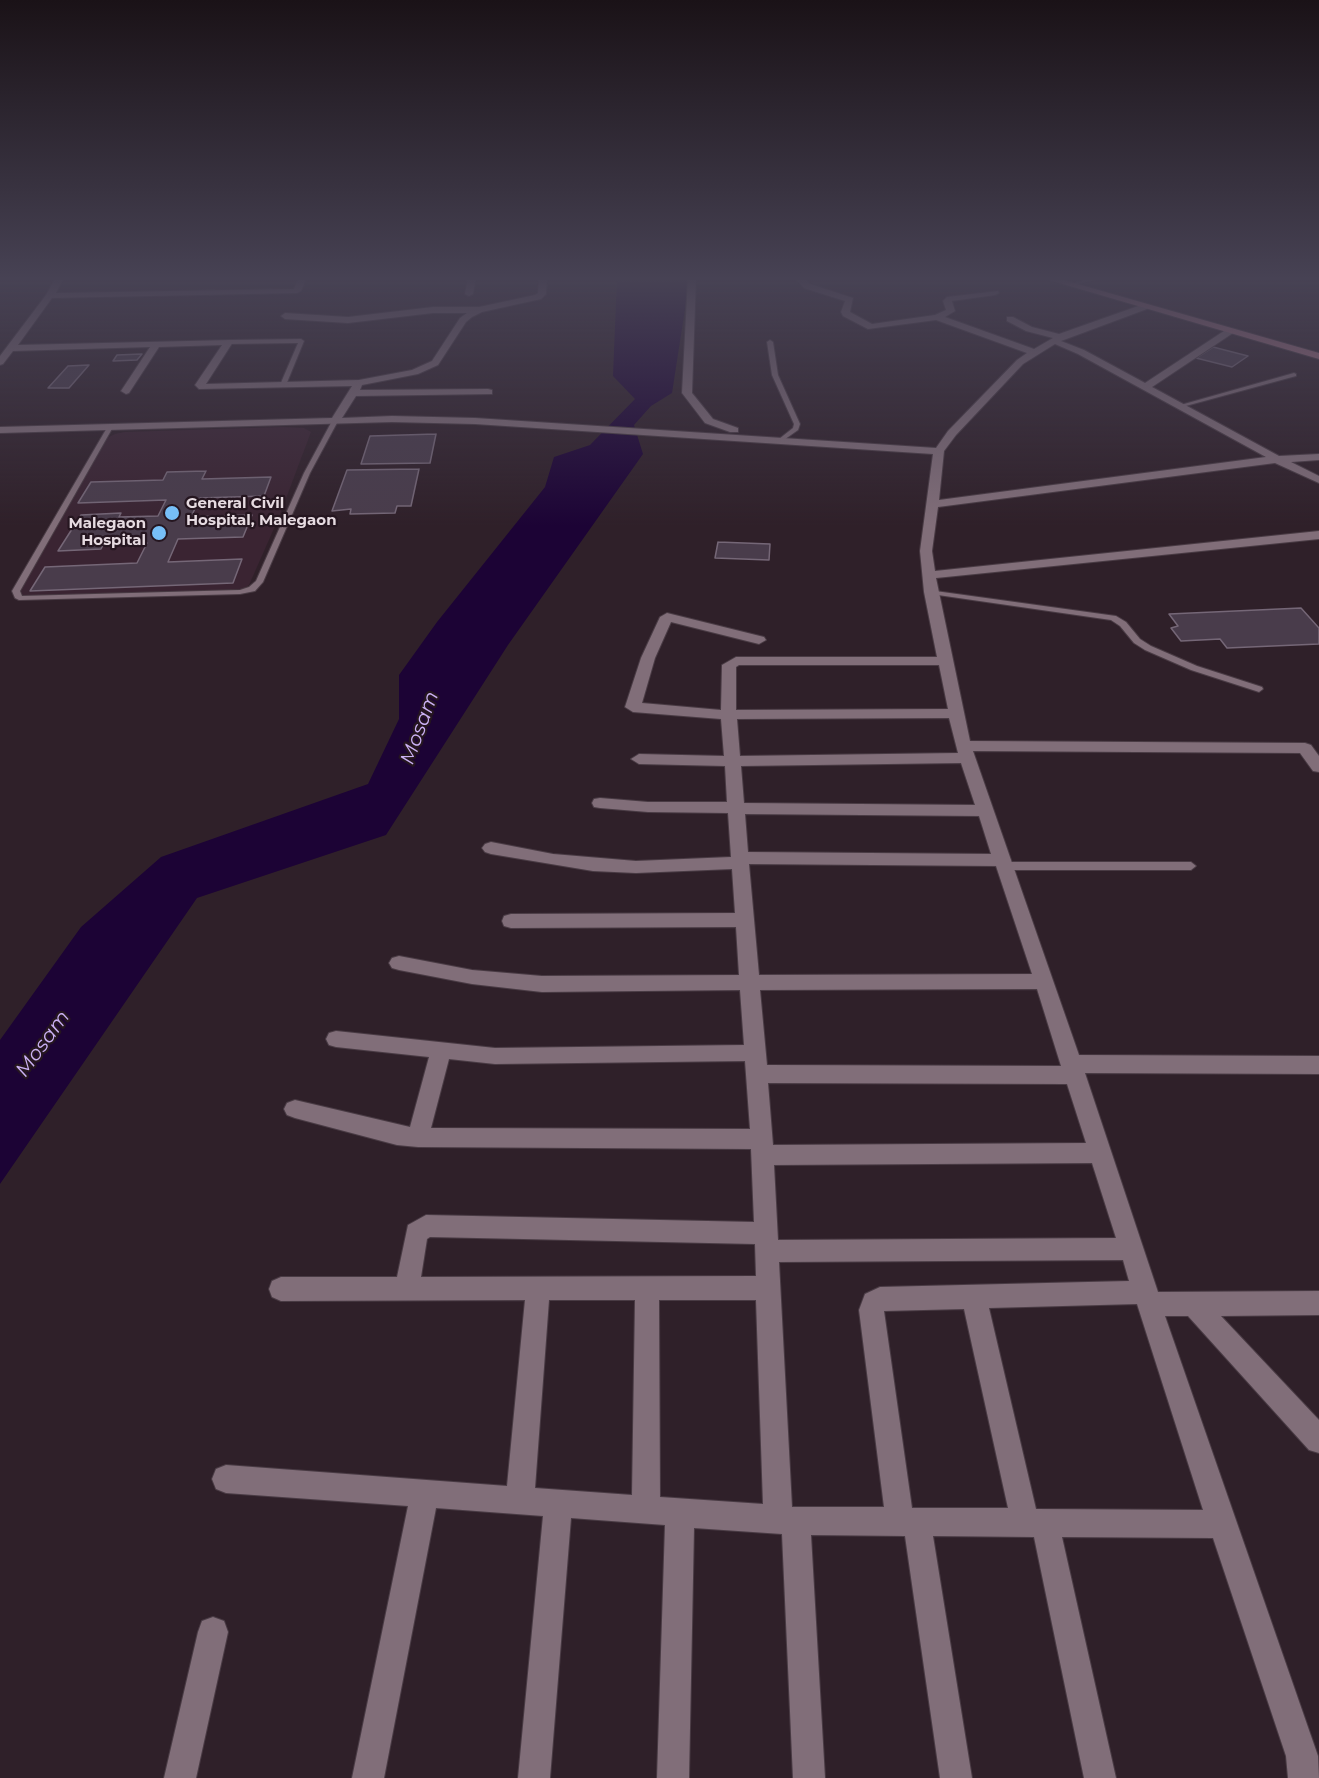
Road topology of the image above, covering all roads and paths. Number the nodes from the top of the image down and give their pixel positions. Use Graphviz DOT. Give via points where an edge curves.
graph roads {
  1 [pos="146,360"];
  2 [pos="216,360"];
  3 [pos="293,360"];
  4 [pos="437,360"];
  5 [pos="689,360"];
  6 [pos="773,360"];
  7 [pos="1023,360"];
  8 [pos="1095,360"];
  9 [pos="1186,360"];
  10 [pos="1294,375"];
  11 [pos="359,383"];
  12 [pos="283,385"];
  13 [pos="1145,387"];
  14 [pos="126,391"];
  15 [pos="488,392"];
  16 [pos="353,394"];
  17 [pos="1180,406"];
  18 [pos="335,421"];
  19 [pos="110,427"];
  20 [pos="0,430"];
  21 [pos="763,439"];
  22 [pos="781,440"];
  23 [pos="939,451"];
  24 [pos="1319,458"];
  25 [pos="1277,459"];
  26 [pos="1319,480"];
  27 [pos="931,504"];
  28 [pos="1319,535"];
  29 [pos="930,583"];
  30 [pos="759,640"];
  31 [pos="946,661"];
  32 [pos="1259,690"];
  33 [pos="956,713"];
  34 [pos="729,715"];
  35 [pos="1312,748"];
  36 [pos="965,752"];
  37 [pos="639,759"];
  38 [pos="733,761"];
  39 [pos="1319,767"];
  40 [pos="600,803"];
  41 [pos="736,808"];
  42 [pos="986,811"];
  43 [pos="490,848"];
  44 [pos="739,861"];
  45 [pos="1004,863"];
  46 [pos="1191,866"];
  47 [pos="743,920"];
  48 [pos="511,921"];
  49 [pos="399,963"];
  50 [pos="1044,981"];
  51 [pos="750,984"];
  52 [pos="336,1039"];
  53 [pos="441,1050"];
  54 [pos="755,1063"];
  55 [pos="1319,1065"];
  56 [pos="1074,1070"];
  57 [pos="295,1109"];
  58 [pos="418,1137"];
  59 [pos="762,1147"];
  60 [pos="1101,1153"];
  61 [pos="767,1242"];
  62 [pos="1132,1249"];
  63 [pos="646,1287"];
  64 [pos="407,1288"];
  65 [pos="538,1288"];
  66 [pos="768,1288"];
  67 [pos="281,1289"];
  68 [pos="974,1296"];
  69 [pos="1148,1298"];
  70 [pos="1319,1303"];
  71 [pos="1194,1304"];
  72 [pos="1319,1440"];
  73 [pos="226,1479"];
  74 [pos="425,1494"];
  75 [pos="520,1501"];
  76 [pos="558,1504"];
  77 [pos="646,1510"];
  78 [pos="680,1513"];
  79 [pos="787,1520"];
  80 [pos="908,1522"];
  81 [pos="1035,1523"];
  82 [pos="1222,1524"];
  83 [pos="213,1632"];
  84 [pos="1308,1765"];
  85 [pos="180,1778"];
  86 [pos="368,1778"];
  87 [pos="534,1778"];
  88 [pos="674,1778"];
  89 [pos="809,1778"];
  90 [pos="956,1778"];
  91 [pos="1100,1778"];
  1 -- 14 [label="street"];
  2 -- 12 [label="street" via="202,387"];
  3 -- 12 [label="lane"];
  4 -- 11 [label="street" via="415,372"];
  5 -- 21 [label="street" via="687,393 709,421"];
  6 -- 22 [label="lane" via="797,424"];
  7 -- 23 [label="street"];
  8 -- 13 [label="street"];
  9 -- 13 [label="street"];
  10 -- 17 [label="lane"];
  11 -- 12 [label="street"];
  11 -- 16 [label="street"];
  13 -- 17 [label="street"];
  15 -- 16 [label="street"];
  16 -- 18 [label="street"];
  17 -- 25 [label="street"];
  18 -- 19 [label="street"];
  18 -- 19 [label="lane" via="307,473 259,582 252,589 19,598 16,591"];
  18 -- 21 [label="street" via="475,422"];
  19 -- 20 [label="street"];
  21 -- 22 [label="street"];
  22 -- 23 [label="street"];
  23 -- 27 [label="street"];
  24 -- 25 [label="street"];
  25 -- 26 [label="street"];
  25 -- 27 [label="street"];
  27 -- 29 [label="street" via="926,551"];
  28 -- 29 [label="street"];
  29 -- 31 [label="street"];
  29 -- 32 [label="lane" via="1113,618 1148,648"];
  30 -- 34 [label="street" via="667,617 633,705 634,709"];
  31 -- 33 [label="street"];
  31 -- 34 [label="street" via="736,661 729,665"];
  33 -- 34 [label="street"];
  33 -- 36 [label="street"];
  34 -- 38 [label="street"];
  35 -- 36 [label="street"];
  35 -- 39 [label="street"];
  36 -- 38 [label="street"];
  36 -- 42 [label="street"];
  37 -- 38 [label="street"];
  38 -- 41 [label="street"];
  40 -- 41 [label="street"];
  41 -- 42 [label="street"];
  41 -- 44 [label="street"];
  42 -- 45 [label="street"];
  43 -- 44 [label="street" via="593,865 636,867"];
  44 -- 45 [label="street"];
  44 -- 47 [label="street"];
  45 -- 46 [label="lane"];
  45 -- 50 [label="street"];
  47 -- 48 [label="street"];
  47 -- 51 [label="street"];
  49 -- 51 [label="street" via="472,977 542,984"];
  50 -- 51 [label="street"];
  50 -- 56 [label="street"];
  51 -- 54 [label="street"];
  52 -- 53 [label="street"];
  53 -- 54 [label="street" via="495,1056"];
  53 -- 58 [label="street"];
  54 -- 56 [label="street"];
  54 -- 59 [label="street"];
  55 -- 56 [label="street"];
  56 -- 60 [label="street"];
  57 -- 58 [label="street"];
  58 -- 59 [label="street"];
  59 -- 60 [label="street"];
  59 -- 61 [label="street"];
  60 -- 62 [label="street"];
  61 -- 62 [label="street"];
  61 -- 64 [label="street" via="613,1228 426,1226 416,1233"];
  61 -- 66 [label="street"];
  62 -- 69 [label="street"];
  63 -- 65 [label="street"];
  63 -- 66 [label="street"];
  63 -- 77 [label="street"];
  64 -- 65 [label="street"];
  64 -- 67 [label="street"];
  65 -- 75 [label="street"];
  66 -- 79 [label="street"];
  68 -- 69 [label="street"];
  68 -- 80 [label="street" via="880,1299 871,1310"];
  68 -- 81 [label="street"];
  69 -- 71 [label="street"];
  69 -- 82 [label="street"];
  70 -- 71 [label="street"];
  71 -- 72 [label="street"];
  73 -- 74 [label="street"];
  74 -- 75 [label="street"];
  74 -- 86 [label="street"];
  75 -- 76 [label="street"];
  76 -- 77 [label="street"];
  76 -- 87 [label="street"];
  77 -- 78 [label="street"];
  78 -- 79 [label="street"];
  78 -- 88 [label="street"];
  79 -- 80 [label="street"];
  79 -- 89 [label="street"];
  80 -- 81 [label="street"];
  80 -- 90 [label="street"];
  81 -- 82 [label="street"];
  81 -- 91 [label="street"];
  82 -- 84 [label="street"];
  83 -- 85 [label="street"];
}
